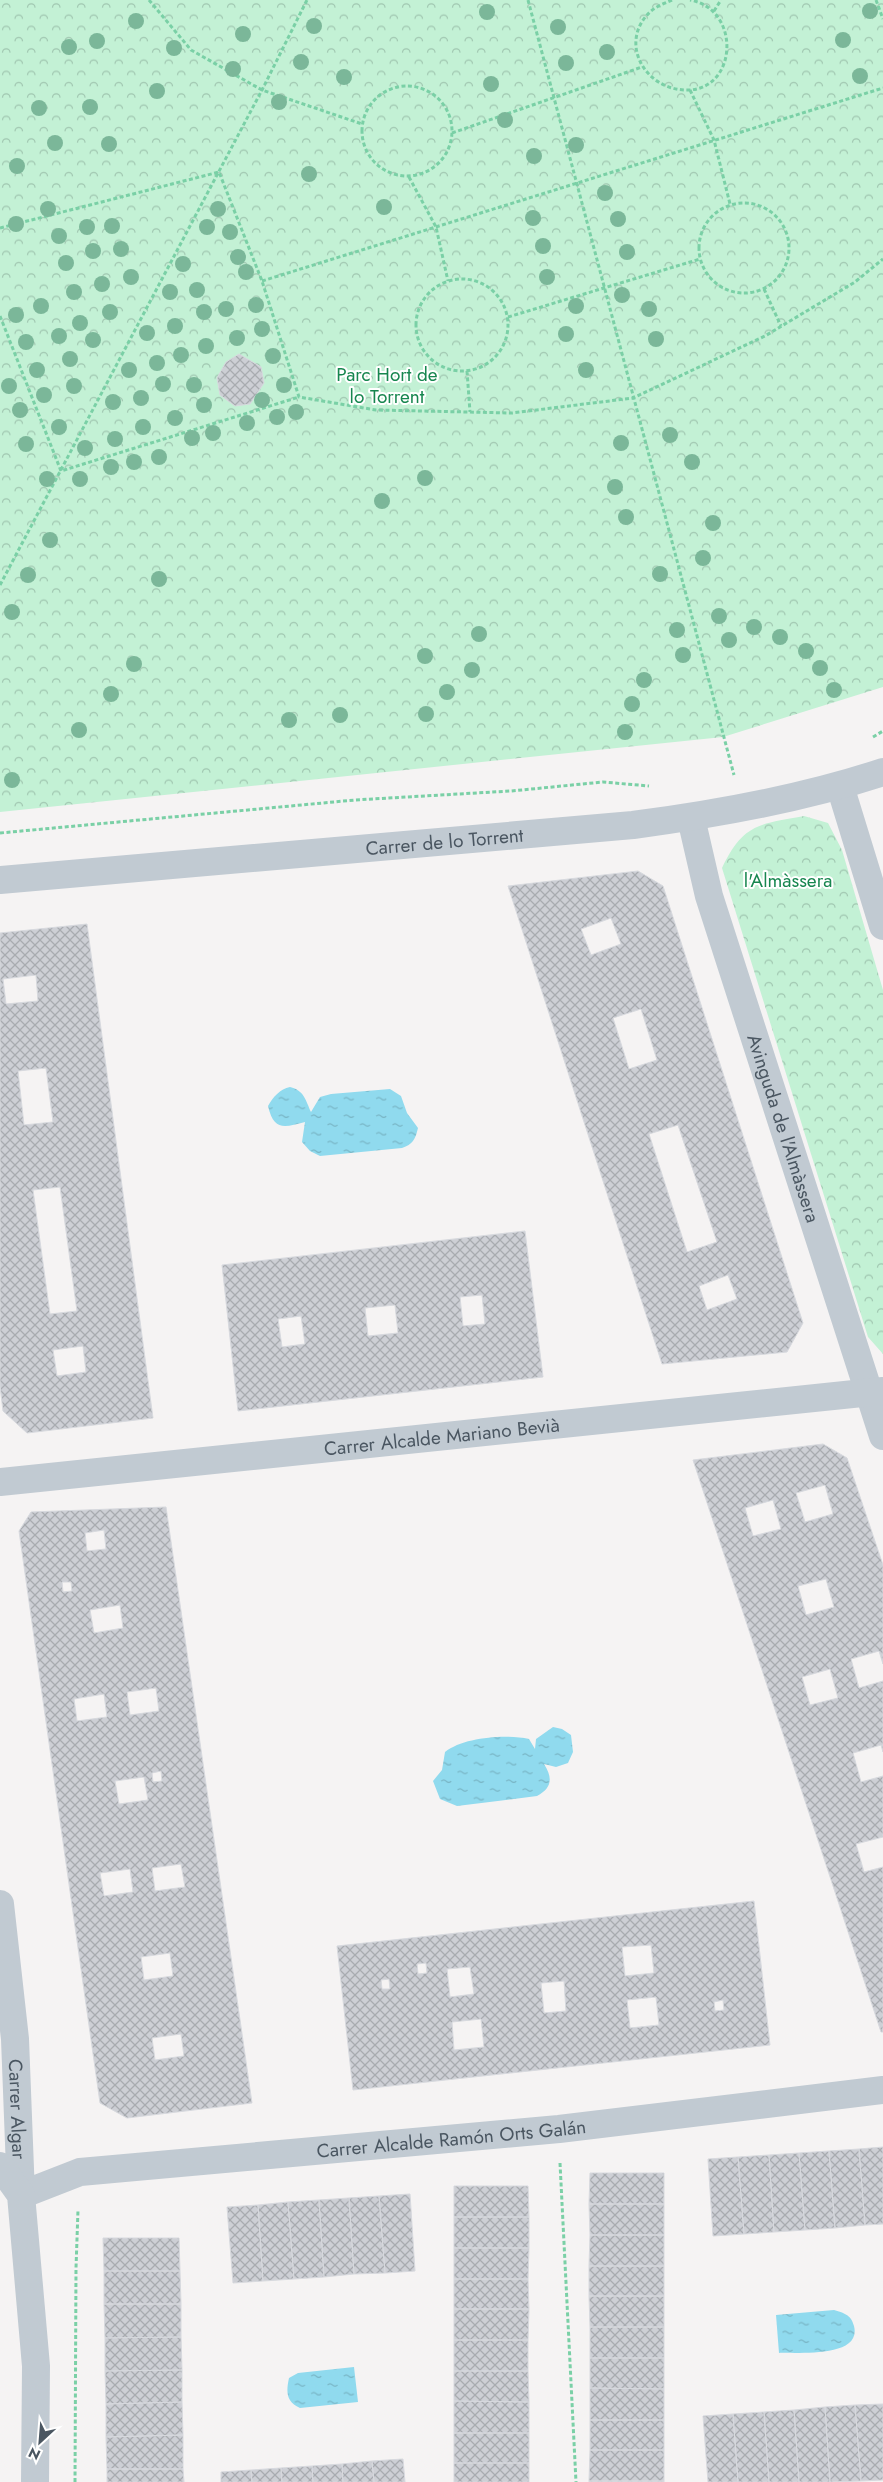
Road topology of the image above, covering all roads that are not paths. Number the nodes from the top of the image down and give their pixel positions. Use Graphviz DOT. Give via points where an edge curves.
graph roads {
  1 [pos="883,772"];
  2 [pos="840,786"];
  3 [pos="691,818"];
  4 [pos="0,880"];
  5 [pos="883,926"];
  6 [pos="876,1392"];
  7 [pos="883,1436"];
  8 [pos="0,1482"];
  9 [pos="0,1904"];
  10 [pos="883,2090"];
  11 [pos="0,2166"];
  12 [pos="21,2195"];
  13 [pos="35,2482"];
  1 -- 2 [label="street, Carrer de lo Torrent"];
  2 -- 3 [label="street, Carrer de lo Torrent"];
  2 -- 5 [label="street"];
  3 -- 4 [label="street, Carrer de lo Torrent"];
  3 -- 6 [label="street, Avinguda de l'Almàssera" via="709,896"];
  6 -- 7 [label="street, Avinguda de l'Almàssera"];
  6 -- 8 [label="street, Carrer Alcalde Mariano Bevià"];
  9 -- 12 [label="street, Carrer Algar" via="15,2039"];
  10 -- 12 [label="street, Carrer Alcalde Ramón Orts Galán" via="559,2130 80,2172"];
  11 -- 12 [label="street, Carrer Algar"];
  12 -- 13 [label="street, Carrer Algar" via="36,2366"];
}
